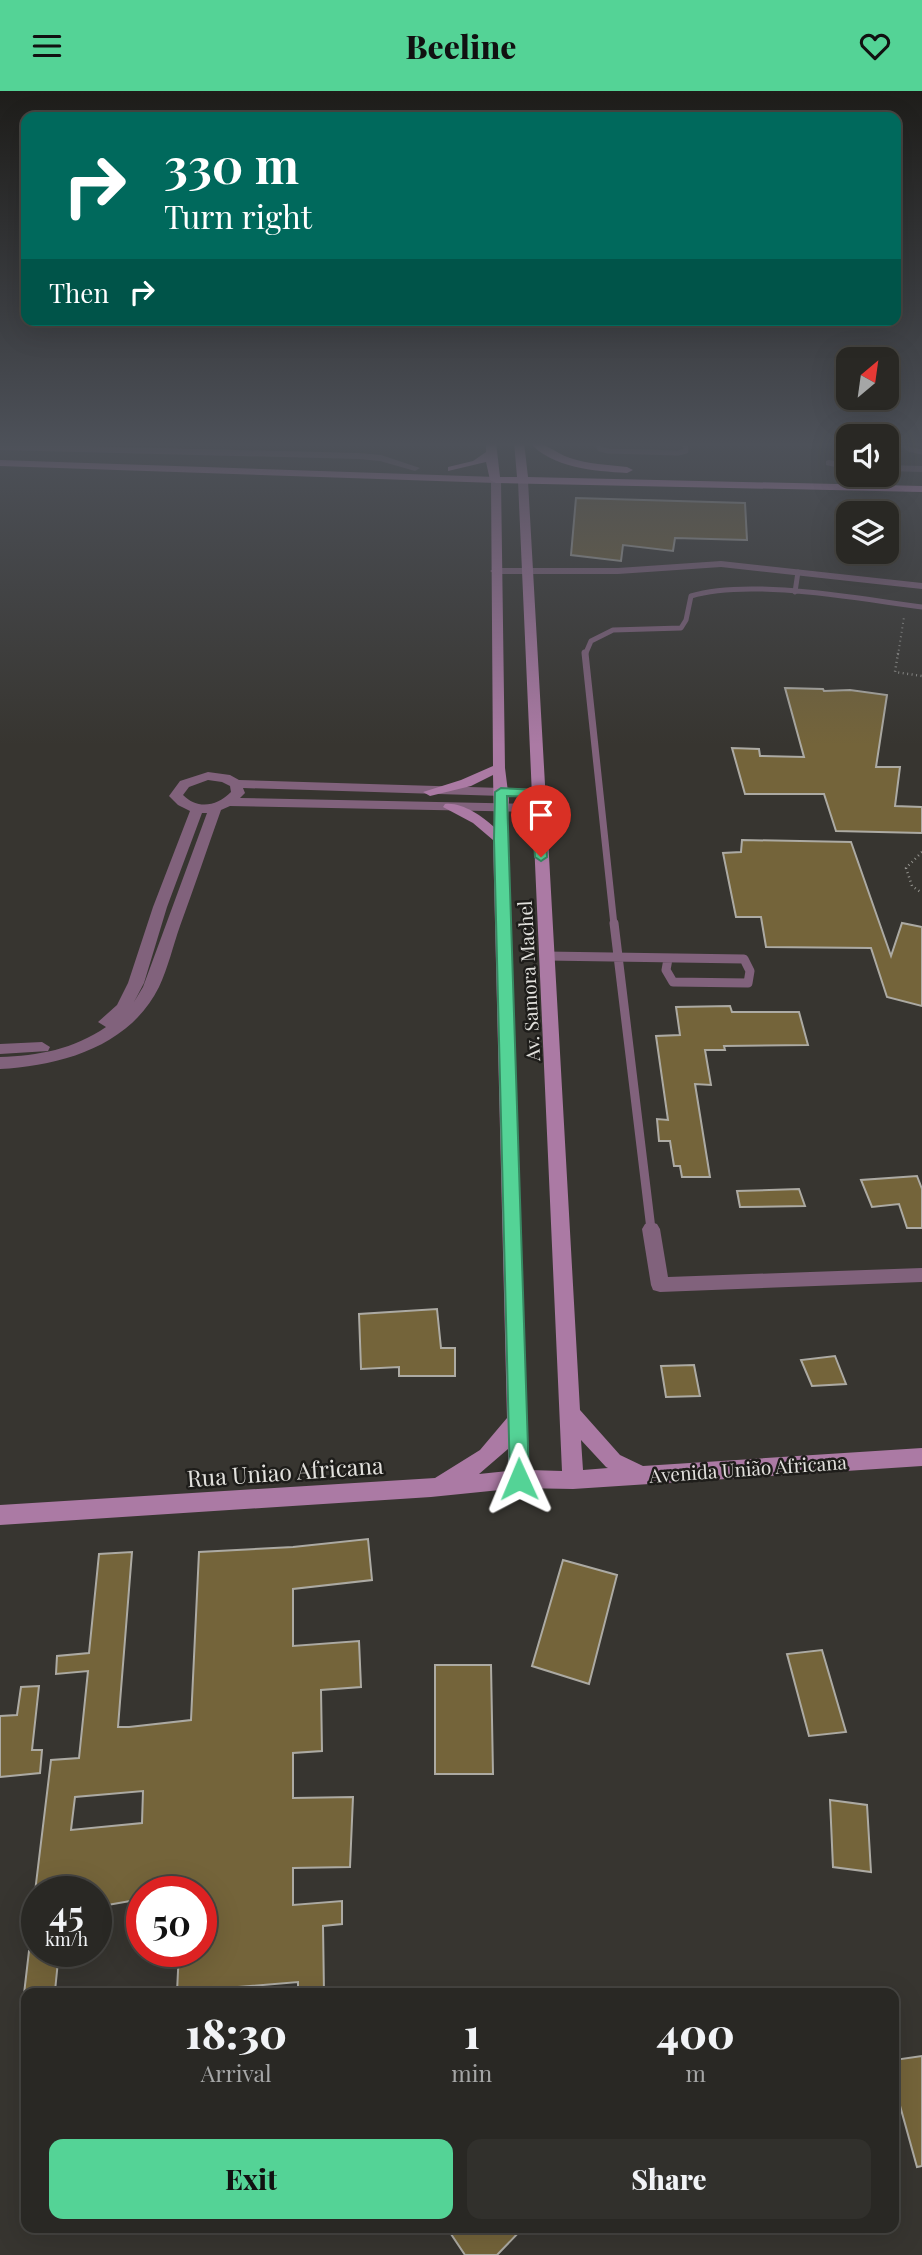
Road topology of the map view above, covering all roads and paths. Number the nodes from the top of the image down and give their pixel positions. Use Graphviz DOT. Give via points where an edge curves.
graph roads {
  1 [pos="495,543"];
  2 [pos="526,543"];
  3 [pos="528,571"];
  4 [pos="495,572"];
  5 [pos="798,572"];
  6 [pos="922,586"];
  7 [pos="795,592"];
  8 [pos="906,605"];
  9 [pos="922,607"];
  10 [pos="922,675"];
  11 [pos="499,768"];
  12 [pos="236,784"];
  13 [pos="430,792"];
  14 [pos="502,799"];
  15 [pos="538,801"];
  16 [pos="222,805"];
  17 [pos="450,807"];
  18 [pos="197,809"];
  19 [pos="500,839"];
  20 [pos="922,852"];
  21 [pos="922,893"];
  22 [pos="618,955"];
  23 [pos="546,956"];
  24 [pos="668,959"];
  25 [pos="0,1049"];
  26 [pos="0,1062"];
  27 [pos="651,1230"];
  28 [pos="922,1275"];
  29 [pos="570,1413"];
  30 [pos="518,1418"];
  31 [pos="922,1457"];
  32 [pos="641,1475"];
  33 [pos="519,1479"];
  34 [pos="573,1480"];
  35 [pos="431,1488"];
  36 [pos="0,1515"];
  1 -- 4 [label="main road, Av. Samora Machel"];
  2 -- 3 [label="main road, Av. Samora Machel"];
  3 -- 4 [label="street"];
  3 -- 5 [label="street" via="721,564"];
  3 -- 15 [label="main road, Av. Samora Machel"];
  4 -- 11 [label="main road, Av. Samora Machel"];
  5 -- 6 [label="street"];
  5 -- 7 [label="lane"];
  7 -- 8 [label="lane"];
  7 -- 22 [label="lane" via="700,591 691,596 681,628 615,631 588,643 585,652"];
  8 -- 9 [label="lane"];
  8 -- 10 [label="path" via="895,672"];
  11 -- 13 [label="main road"];
  11 -- 14 [label="main road, Av. Samora Machel"];
  12 -- 13 [label="street"];
  12 -- 16 [label="street" via="238,793"];
  12 -- 18 [label="street" via="208,776 191,779 179,787 176,796"];
  13 -- 14 [label="street"];
  14 -- 15 [label="street"];
  14 -- 17 [label="street"];
  14 -- 19 [label="main road, Av. Samora Machel"];
  15 -- 23 [label="main road, Av. Samora Machel"];
  16 -- 17 [label="street"];
  16 -- 18 [label="street"];
  16 -- 26 [label="street" via="151,987 134,1012 83,1048 46,1058"];
  17 -- 19 [label="main road" via="478,820"];
  18 -- 25 [label="street" via="136,983 123,1007 81,1037 33,1048"];
  19 -- 30 [label="main road, Av. Samora Machel"];
  20 -- 21 [label="path" via="906,868 912,886"];
  22 -- 23 [label="lane"];
  22 -- 24 [label="lane"];
  22 -- 27 [label="lane"];
  23 -- 29 [label="main road, Av. Samora Machel"];
  24 -- 24 [label="lane" via="744,959 750,971 748,983 673,982 666,970"];
  27 -- 28 [label="street" via="660,1285"];
  29 -- 32 [label="main road" via="613,1461"];
  29 -- 34 [label="main road, Av. Samora Machel"];
  30 -- 33 [label="main road, Av. Samora Machel"];
  30 -- 35 [label="main road" via="501,1446 478,1465"];
  31 -- 32 [label="main road, Avenida União Africana"];
  32 -- 34 [label="main road, Avenida União Africana"];
  33 -- 34 [label="main road, Rua Uniao Africana"];
  33 -- 35 [label="main road, Rua Uniao Africana"];
  35 -- 36 [label="main road, Rua Uniao Africana"];
}
